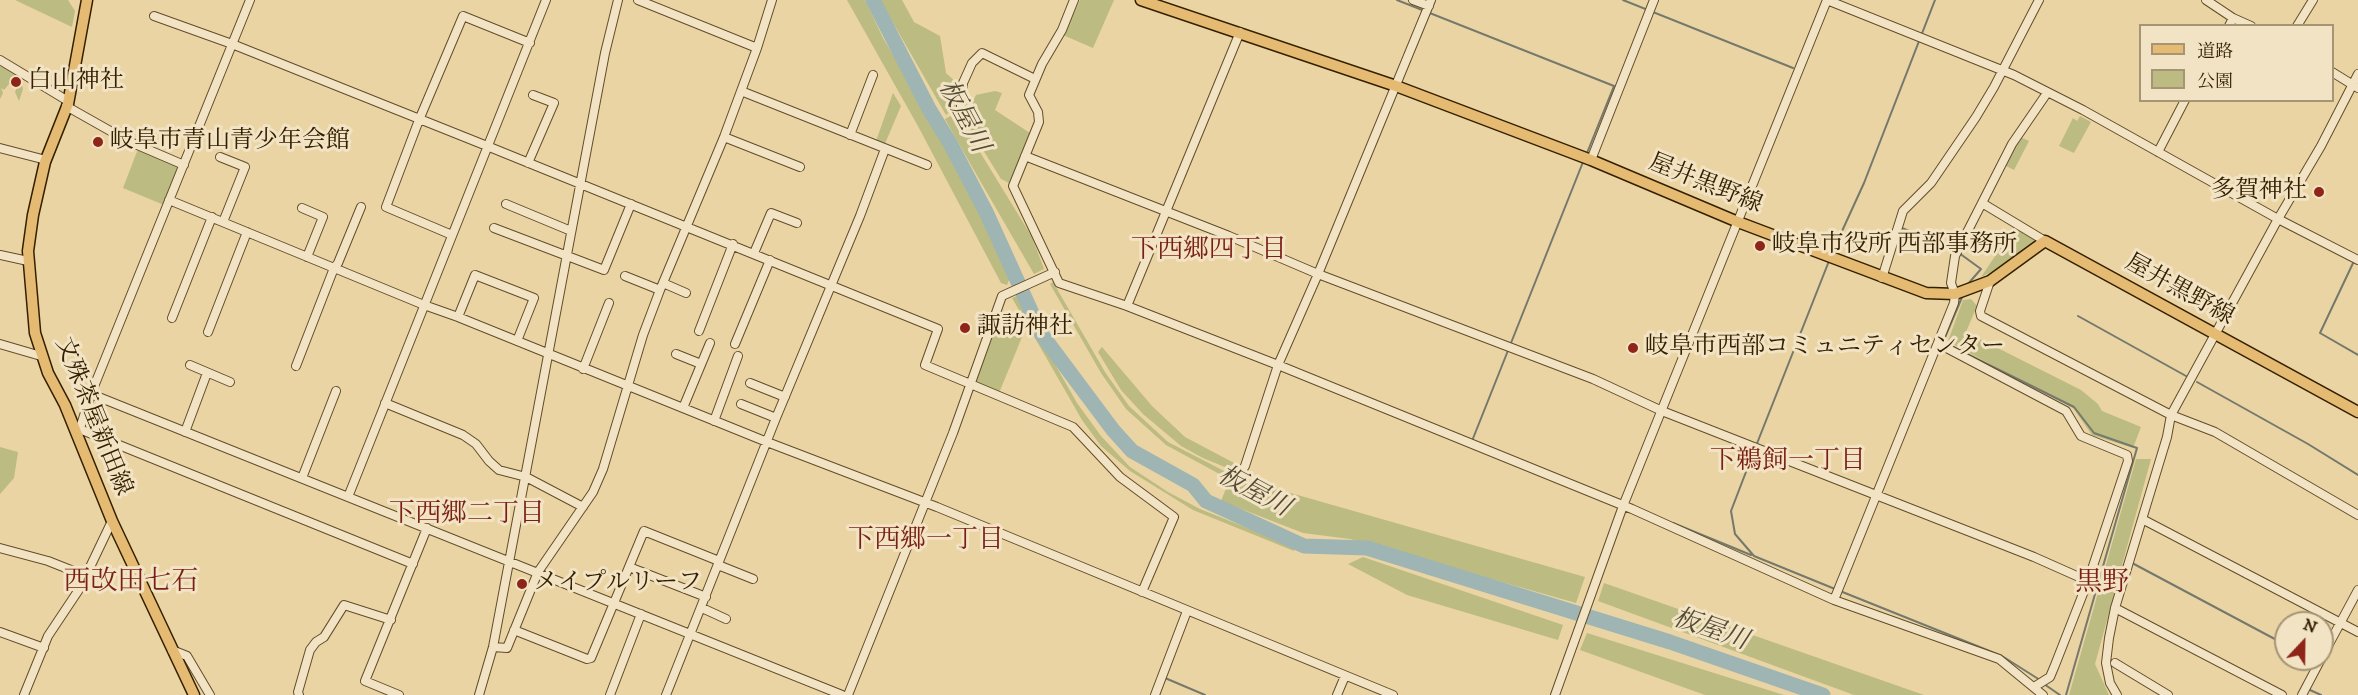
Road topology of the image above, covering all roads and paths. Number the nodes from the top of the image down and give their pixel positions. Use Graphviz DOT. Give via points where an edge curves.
graph roads {
  1 [pos="87,0"];
  2 [pos="250,0"];
  3 [pos="546,0"];
  4 [pos="618,0"];
  5 [pos="638,0"];
  6 [pos="772,0"];
  7 [pos="1074,0"];
  8 [pos="1140,0"];
  9 [pos="1413,0"];
  10 [pos="1654,0"];
  11 [pos="1827,0"];
  12 [pos="2039,0"];
  13 [pos="2206,0"];
  14 [pos="2313,0"];
  15 [pos="1430,3"];
  16 [pos="154,16"];
  17 [pos="2231,22"];
  18 [pos="2298,24"];
  19 [pos="1240,32"];
  20 [pos="232,44"];
  21 [pos="530,44"];
  22 [pos="757,48"];
  23 [pos="0,60"];
  24 [pos="2003,70"];
  25 [pos="2334,73"];
  26 [pos="2358,74"];
  27 [pos="873,75"];
  28 [pos="1035,79"];
  29 [pos="1396,86"];
  30 [pos="2356,86"];
  31 [pos="741,91"];
  32 [pos="2047,93"];
  33 [pos="533,94"];
  34 [pos="2184,102"];
  35 [pos="67,104"];
  36 [pos="960,117"];
  37 [pos="419,120"];
  38 [pos="850,135"];
  39 [pos="724,138"];
  40 [pos="487,146"];
  41 [pos="0,148"];
  42 [pos="885,149"];
  43 [pos="2158,152"];
  44 [pos="1024,156"];
  45 [pos="220,157"];
  46 [pos="46,160"];
  47 [pos="1591,160"];
  48 [pos="528,163"];
  49 [pos="184,165"];
  50 [pos="927,165"];
  51 [pos="800,167"];
  52 [pos="580,184"];
  53 [pos="169,200"];
  54 [pos="1982,203"];
  55 [pos="506,204"];
  56 [pos="631,204"];
  57 [pos="361,207"];
  58 [pos="302,208"];
  59 [pos="1165,211"];
  60 [pos="212,217"];
  61 [pos="2278,219"];
  62 [pos="223,222"];
  63 [pos="1738,222"];
  64 [pos="797,223"];
  65 [pos="687,226"];
  66 [pos="494,228"];
  67 [pos="572,231"];
  68 [pos="248,232"];
  69 [pos="452,235"];
  70 [pos="2045,241"];
  71 [pos="733,244"];
  72 [pos="754,253"];
  73 [pos="0,255"];
  74 [pos="307,257"];
  75 [pos="567,258"];
  76 [pos="770,260"];
  77 [pos="28,261"];
  78 [pos="2358,261"];
  79 [pos="334,268"];
  80 [pos="1051,274"];
  81 [pos="1318,274"];
  82 [pos="625,276"];
  83 [pos="1882,278"];
  84 [pos="1990,281"];
  85 [pos="831,284"];
  86 [pos="661,287"];
  87 [pos="686,293"];
  88 [pos="1954,294"];
  89 [pos="609,303"];
  90 [pos="424,305"];
  91 [pos="1127,306"];
  92 [pos="458,317"];
  93 [pos="172,318"];
  94 [pos="699,331"];
  95 [pos="208,332"];
  96 [pos="2215,336"];
  97 [pos="517,341"];
  98 [pos="710,343"];
  99 [pos="0,344"];
  100 [pos="735,344"];
  101 [pos="1939,344"];
  102 [pos="549,354"];
  103 [pos="676,354"];
  104 [pos="41,356"];
  105 [pos="738,356"];
  106 [pos="701,364"];
  107 [pos="190,365"];
  108 [pos="1278,365"];
  109 [pos="296,366"];
  110 [pos="583,369"];
  111 [pos="207,373"];
  112 [pos="230,382"];
  113 [pos="750,382"];
  114 [pos="629,385"];
  115 [pos="970,385"];
  116 [pos="336,391"];
  117 [pos="91,394"];
  118 [pos="785,397"];
  119 [pos="385,403"];
  120 [pos="741,404"];
  121 [pos="683,408"];
  122 [pos="1662,411"];
  123 [pos="2358,412"];
  124 [pos="2171,415"];
  125 [pos="776,418"];
  126 [pos="714,421"];
  127 [pos="77,428"];
  128 [pos="185,432"];
  129 [pos="767,442"];
  130 [pos="1241,472"];
  131 [pos="526,477"];
  132 [pos="302,478"];
  133 [pos="1877,496"];
  134 [pos="348,497"];
  135 [pos="926,504"];
  136 [pos="1623,506"];
  137 [pos="583,507"];
  138 [pos="2358,514"];
  139 [pos="2142,519"];
  140 [pos="112,521"];
  141 [pos="427,528"];
  142 [pos="0,548"];
  143 [pos="509,562"];
  144 [pos="719,563"];
  145 [pos="413,564"];
  146 [pos="629,567"];
  147 [pos="538,572"];
  148 [pos="86,576"];
  149 [pos="753,579"];
  150 [pos="2088,581"];
  151 [pos="2358,590"];
  152 [pos="1142,592"];
  153 [pos="706,597"];
  154 [pos="1835,597"];
  155 [pos="614,603"];
  156 [pos="702,608"];
  157 [pos="2115,608"];
  158 [pos="1187,611"];
  159 [pos="641,614"];
  160 [pos="726,619"];
  161 [pos="391,620"];
  162 [pos="2341,623"];
  163 [pos="514,630"];
  164 [pos="0,632"];
  165 [pos="2358,632"];
  166 [pos="692,634"];
  167 [pos="2334,635"];
  168 [pos="493,647"];
  169 [pos="44,648"];
  170 [pos="172,650"];
  171 [pos="2115,663"];
  172 [pos="2314,671"];
  173 [pos="1345,676"];
  174 [pos="2034,687"];
  175 [pos="24,695"];
  176 [pos="194,695"];
  177 [pos="210,695"];
  178 [pos="299,695"];
  179 [pos="399,695"];
  180 [pos="479,695"];
  181 [pos="610,695"];
  182 [pos="666,695"];
  183 [pos="842,695"];
  184 [pos="849,695"];
  185 [pos="1155,695"];
  186 [pos="1337,695"];
  187 [pos="1393,695"];
  188 [pos="1555,695"];
  189 [pos="2043,695"];
  190 [pos="2117,695"];
  191 [pos="2168,695"];
  192 [pos="2282,695"];
  193 [pos="2301,695"];
  1 -- 35 [label="main road, 文殊茶屋新田線"];
  2 -- 20 [label="street"];
  3 -- 21 [label="street"];
  4 -- 52 [label="street"];
  5 -- 22 [label="street"];
  6 -- 22 [label="street"];
  7 -- 28 [label="street"];
  8 -- 19 [label="main road, 屋井黒野線"];
  9 -- 15 [label="street"];
  10 -- 47 [label="street"];
  11 -- 24 [label="street"];
  11 -- 63 [label="street"];
  12 -- 24 [label="street"];
  13 -- 17 [label="street"];
  14 -- 18 [label="street"];
  15 -- 29 [label="street"];
  16 -- 20 [label="street"];
  19 -- 29 [label="main road, 屋井黒野線"];
  19 -- 59 [label="street"];
  20 -- 37 [label="street"];
  20 -- 49 [label="street"];
  21 -- 37 [label="street" via="463,16"];
  21 -- 40 [label="street"];
  22 -- 31 [label="street"];
  23 -- 35 [label="street"];
  24 -- 32 [label="street"];
  24 -- 83 [label="street" via="1930,183 1903,211"];
  25 -- 30 [label="street"];
  26 -- 30 [label="street"];
  27 -- 38 [label="street"];
  28 -- 36 [label="street" via="982,53 972,63 963,83"];
  28 -- 44 [label="street" via="1029,95 1040,122"];
  29 -- 47 [label="main road, 屋井黒野線"];
  29 -- 81 [label="street"];
  30 -- 61 [label="street"];
  31 -- 38 [label="street"];
  31 -- 39 [label="street"];
  32 -- 43 [label="street"];
  32 -- 54 [label="street" via="2012,144"];
  33 -- 48 [label="street" via="554,103"];
  34 -- 43 [label="street"];
  35 -- 46 [label="main road, 文殊茶屋新田線"];
  35 -- 49 [label="street" via="128,141"];
  37 -- 40 [label="street"];
  37 -- 69 [label="street" via="386,207"];
  38 -- 42 [label="street"];
  39 -- 51 [label="street"];
  39 -- 65 [label="street"];
  40 -- 48 [label="street"];
  40 -- 69 [label="street"];
  41 -- 46 [label="street"];
  42 -- 50 [label="street"];
  42 -- 85 [label="street"];
  43 -- 61 [label="street"];
  44 -- 59 [label="street"];
  44 -- 80 [label="street" via="1013,186"];
  45 -- 62 [label="street" via="245,167"];
  46 -- 77 [label="main road, 文殊茶屋新田線" via="33,214"];
  47 -- 63 [label="main road, 屋井黒野線"];
  48 -- 52 [label="street"];
  49 -- 53 [label="street"];
  52 -- 56 [label="street"];
  52 -- 67 [label="street"];
  53 -- 60 [label="street"];
  53 -- 117 [label="street"];
  54 -- 70 [label="street"];
  54 -- 88 [label="street" via="1955,256 1951,283"];
  55 -- 67 [label="street"];
  56 -- 65 [label="street"];
  56 -- 75 [label="street" via="604,270"];
  57 -- 79 [label="street"];
  58 -- 74 [label="street" via="323,217"];
  59 -- 81 [label="street"];
  59 -- 91 [label="street"];
  60 -- 62 [label="street"];
  60 -- 93 [label="street"];
  61 -- 78 [label="street"];
  61 -- 96 [label="street"];
  62 -- 68 [label="street"];
  63 -- 83 [label="main road, 屋井黒野線"];
  63 -- 122 [label="street"];
  64 -- 72 [label="street" via="771,213"];
  65 -- 71 [label="street"];
  65 -- 86 [label="street"];
  66 -- 75 [label="street"];
  67 -- 75 [label="street"];
  68 -- 74 [label="street"];
  68 -- 95 [label="street"];
  69 -- 90 [label="street"];
  70 -- 84 [label="main road, 屋井黒野線"];
  70 -- 96 [label="main road, 屋井黒野線"];
  71 -- 72 [label="street"];
  71 -- 94 [label="street"];
  72 -- 76 [label="street"];
  73 -- 77 [label="street"];
  74 -- 79 [label="street"];
  75 -- 102 [label="street"];
  76 -- 85 [label="street"];
  76 -- 100 [label="street"];
  77 -- 104 [label="main road, 文殊茶屋新田線"];
  79 -- 90 [label="street"];
  79 -- 109 [label="street"];
  80 -- 91 [label="street" via="1059,283"];
  80 -- 115 [label="street" via="1002,296"];
  81 -- 108 [label="street"];
  81 -- 122 [label="street" via="1593,379"];
  82 -- 86 [label="street"];
  83 -- 88 [label="main road, 屋井黒野線" via="1926,293"];
  84 -- 88 [label="main road, 屋井黒野線"];
  84 -- 124 [label="street" via="1981,316"];
  85 -- 115 [label="street" via="938,328 925,365"];
  85 -- 118 [label="street"];
  86 -- 87 [label="street"];
  86 -- 114 [label="street"];
  88 -- 101 [label="street"];
  89 -- 110 [label="street"];
  90 -- 92 [label="street"];
  90 -- 119 [label="street"];
  91 -- 108 [label="street"];
  92 -- 97 [label="street"];
  92 -- 97 [label="street" via="475,275 534,298"];
  96 -- 123 [label="main road, 屋井黒野線"];
  96 -- 124 [label="street"];
  97 -- 102 [label="street"];
  98 -- 106 [label="street"];
  99 -- 104 [label="street"];
  101 -- 133 [label="street"];
  101 -- 150 [label="street" via="2066,411 2081,436 2127,455"];
  102 -- 110 [label="street"];
  102 -- 131 [label="street"];
  103 -- 106 [label="street"];
  104 -- 127 [label="main road, 文殊茶屋新田線"];
  105 -- 126 [label="street"];
  106 -- 121 [label="street"];
  107 -- 111 [label="street"];
  108 -- 130 [label="street"];
  108 -- 136 [label="street"];
  110 -- 114 [label="street"];
  111 -- 112 [label="street"];
  111 -- 128 [label="street"];
  113 -- 118 [label="street"];
  114 -- 121 [label="street"];
  114 -- 137 [label="street" via="603,469"];
  115 -- 135 [label="street"];
  115 -- 152 [label="street" via="1073,427 1120,477 1174,517"];
  116 -- 132 [label="street"];
  117 -- 127 [label="street"];
  117 -- 128 [label="street"];
  118 -- 125 [label="street"];
  119 -- 131 [label="street" via="463,435 499,470"];
  119 -- 134 [label="street"];
  120 -- 125 [label="street"];
  121 -- 126 [label="street"];
  122 -- 133 [label="street"];
  122 -- 136 [label="street"];
  124 -- 138 [label="street" via="2215,432"];
  124 -- 139 [label="street" via="2168,437"];
  125 -- 129 [label="street"];
  126 -- 129 [label="street"];
  127 -- 140 [label="main road, 文殊茶屋新田線"];
  127 -- 145 [label="street"];
  128 -- 132 [label="street"];
  129 -- 135 [label="street"];
  129 -- 144 [label="street"];
  131 -- 137 [label="street"];
  131 -- 143 [label="street"];
  132 -- 134 [label="street"];
  133 -- 150 [label="street"];
  133 -- 154 [label="street"];
  134 -- 141 [label="street"];
  135 -- 152 [label="street"];
  135 -- 184 [label="street"];
  136 -- 154 [label="street"];
  136 -- 188 [label="street"];
  137 -- 147 [label="street"];
  139 -- 157 [label="street"];
  139 -- 162 [label="street"];
  140 -- 148 [label="street"];
  140 -- 170 [label="main road, 文殊茶屋新田線"];
  141 -- 143 [label="street"];
  141 -- 145 [label="street"];
  142 -- 148 [label="street"];
  143 -- 147 [label="street"];
  143 -- 168 [label="street"];
  144 -- 146 [label="street" via="644,531"];
  144 -- 149 [label="street"];
  144 -- 153 [label="street"];
  145 -- 161 [label="street"];
  146 -- 153 [label="street"];
  146 -- 155 [label="street"];
  147 -- 155 [label="street"];
  147 -- 163 [label="street"];
  148 -- 169 [label="street"];
  150 -- 174 [label="street" via="2050,677"];
  151 -- 162 [label="street"];
  152 -- 158 [label="street"];
  153 -- 156 [label="street"];
  154 -- 174 [label="street" via="1999,659"];
  155 -- 159 [label="street"];
  155 -- 163 [label="street" via="591,658"];
  156 -- 160 [label="street"];
  156 -- 166 [label="street"];
  157 -- 190 [label="street" via="2106,663 2109,683"];
  157 -- 192 [label="street"];
  158 -- 173 [label="street"];
  158 -- 185 [label="street"];
  159 -- 166 [label="street"];
  159 -- 181 [label="street"];
  161 -- 178 [label="street" via="344,605 324,637 310,650"];
  161 -- 179 [label="street" via="365,681"];
  162 -- 165 [label="street"];
  162 -- 167 [label="street"];
  163 -- 168 [label="street" via="507,648"];
  164 -- 169 [label="street"];
  166 -- 182 [label="street"];
  166 -- 183 [label="street"];
  168 -- 180 [label="street"];
  169 -- 175 [label="street"];
  170 -- 176 [label="main road, 文殊茶屋新田線"];
  170 -- 177 [label="street" via="187,656"];
  171 -- 191 [label="street"];
  172 -- 193 [label="street"];
  173 -- 186 [label="street"];
  173 -- 187 [label="street"];
  174 -- 189 [label="street"];
}
